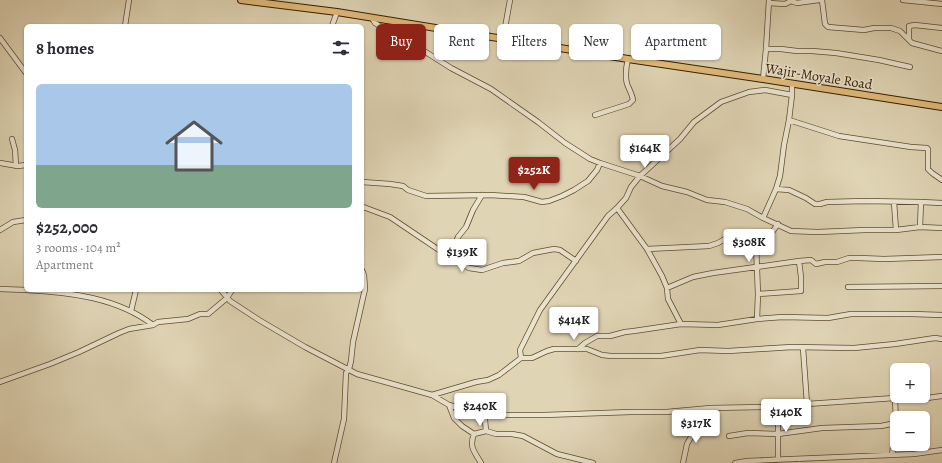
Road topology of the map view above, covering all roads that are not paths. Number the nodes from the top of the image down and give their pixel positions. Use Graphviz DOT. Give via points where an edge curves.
graph roads {
  1 [pos="129,0"];
  2 [pos="241,0"];
  3 [pos="510,0"];
  4 [pos="820,0"];
  5 [pos="903,0"];
  6 [pos="769,2"];
  7 [pos="942,4"];
  8 [pos="337,12"];
  9 [pos="372,18"];
  10 [pos="125,24"];
  11 [pos="333,24"];
  12 [pos="506,24"];
  13 [pos="942,28"];
  14 [pos="0,38"];
  15 [pos="497,38"];
  16 [pos="908,39"];
  17 [pos="561,48"];
  18 [pos="766,49"];
  19 [pos="942,51"];
  20 [pos="628,59"];
  21 [pos="910,67"];
  22 [pos="24,71"];
  23 [pos="763,79"];
  24 [pos="792,84"];
  25 [pos="792,94"];
  26 [pos="942,107"];
  27 [pos="595,115"];
  28 [pos="789,120"];
  29 [pos="12,139"];
  30 [pos="0,163"];
  31 [pos="600,163"];
  32 [pos="24,165"];
  33 [pos="16,166"];
  34 [pos="640,176"];
  35 [pos="942,180"];
  36 [pos="364,182"];
  37 [pos="776,189"];
  38 [pos="482,195"];
  39 [pos="894,202"];
  40 [pos="921,202"];
  41 [pos="942,203"];
  42 [pos="364,208"];
  43 [pos="617,208"];
  44 [pos="763,218"];
  45 [pos="24,220"];
  46 [pos="778,224"];
  47 [pos="920,227"];
  48 [pos="942,228"];
  49 [pos="1,229"];
  50 [pos="896,230"];
  51 [pos="756,242"];
  52 [pos="647,249"];
  53 [pos="448,256"];
  54 [pos="942,257"];
  55 [pos="576,261"];
  56 [pos="799,262"];
  57 [pos="757,266"];
  58 [pos="364,283"];
  59 [pos="942,286"];
  60 [pos="848,287"];
  61 [pos="667,288"];
  62 [pos="0,290"];
  63 [pos="24,290"];
  64 [pos="55,292"];
  65 [pos="136,292"];
  66 [pos="222,292"];
  67 [pos="231,292"];
  68 [pos="758,294"];
  69 [pos="227,298"];
  70 [pos="131,311"];
  71 [pos="942,315"];
  72 [pos="757,318"];
  73 [pos="681,324"];
  74 [pos="153,325"];
  75 [pos="942,339"];
  76 [pos="803,348"];
  77 [pos="578,349"];
  78 [pos="521,358"];
  79 [pos="349,369"];
  80 [pos="0,382"];
  81 [pos="432,395"];
  82 [pos="942,396"];
  83 [pos="890,398"];
  84 [pos="930,398"];
  85 [pos="807,404"];
  86 [pos="449,405"];
  87 [pos="778,406"];
  88 [pos="483,415"];
  89 [pos="700,422"];
  90 [pos="890,424"];
  91 [pos="486,431"];
  92 [pos="474,434"];
  93 [pos="778,434"];
  94 [pos="729,436"];
  95 [pos="942,450"];
  96 [pos="892,451"];
  97 [pos="892,455"];
  98 [pos="778,460"];
  99 [pos="334,463"];
  100 [pos="481,463"];
  101 [pos="593,463"];
  102 [pos="683,463"];
  103 [pos="735,463"];
  1 -- 10 [label="street"];
  2 -- 8 [label="main road, Wajir-Moyale Road"];
  3 -- 12 [label="street"];
  4 -- 6 [label="street" via="798,3 791,1 785,4"];
  4 -- 16 [label="street" via="825,24 828,27 864,30 890,28 900,31"];
  5 -- 7 [label="street"];
  6 -- 18 [label="street"];
  8 -- 9 [label="main road, Wajir-Moyale Road"];
  8 -- 11 [label="street"];
  9 -- 15 [label="main road, Wajir-Moyale Road"];
  9 -- 31 [label="street" via="386,30 491,89 565,143"];
  13 -- 16 [label="street" via="910,26"];
  14 -- 22 [label="street"];
  16 -- 19 [label="street" via="912,43"];
  17 -- 20 [label="main road, Wajir-Moyale Road"];
  18 -- 21 [label="street" via="836,53"];
  18 -- 23 [label="street"];
  20 -- 23 [label="main road, Wajir-Moyale Road"];
  20 -- 27 [label="street" via="626,81 634,100"];
  23 -- 24 [label="main road, Wajir-Moyale Road"];
  24 -- 25 [label="street"];
  24 -- 26 [label="main road, Wajir-Moyale Road"];
  25 -- 28 [label="street"];
  25 -- 34 [label="street" via="765,90 749,92 721,102 694,122 680,139"];
  28 -- 35 [label="street" via="839,136 926,148 928,169"];
  28 -- 37 [label="street"];
  29 -- 33 [label="street"];
  30 -- 33 [label="street"];
  31 -- 34 [label="street"];
  31 -- 38 [label="street" via="588,181 549,201"];
  32 -- 33 [label="street"];
  34 -- 43 [label="street"];
  34 -- 44 [label="street" via="707,200 747,209"];
  36 -- 38 [label="street" via="403,186 426,196"];
  37 -- 39 [label="street" via="789,190 815,204"];
  37 -- 44 [label="street"];
  38 -- 53 [label="street"];
  39 -- 40 [label="street"];
  39 -- 50 [label="street"];
  40 -- 41 [label="street"];
  40 -- 47 [label="street"];
  42 -- 53 [label="street" via="390,217"];
  43 -- 52 [label="street"];
  43 -- 55 [label="street" via="608,216"];
  44 -- 46 [label="street"];
  45 -- 49 [label="street" via="13,222"];
  46 -- 50 [label="street" via="791,231"];
  46 -- 51 [label="street" via="770,235"];
  47 -- 48 [label="street"];
  47 -- 50 [label="street"];
  51 -- 52 [label="street" via="750,236 742,234 730,236 709,246"];
  51 -- 57 [label="street"];
  52 -- 61 [label="street"];
  53 -- 55 [label="street" via="469,268 482,270 519,261 533,253 554,248"];
  54 -- 56 [label="street" via="849,258 816,264 811,260"];
  55 -- 78 [label="street" via="540,310 520,350"];
  56 -- 57 [label="street"];
  56 -- 68 [label="street" via="801,291"];
  57 -- 61 [label="street" via="713,272"];
  57 -- 68 [label="street"];
  58 -- 79 [label="street" via="365,289"];
  59 -- 60 [label="street"];
  61 -- 73 [label="street" via="668,300"];
  62 -- 63 [label="street"];
  64 -- 70 [label="street" via="93,298"];
  65 -- 70 [label="street"];
  66 -- 69 [label="street"];
  67 -- 69 [label="street"];
  68 -- 72 [label="street"];
  69 -- 74 [label="street" via="208,314"];
  69 -- 79 [label="street" via="292,340"];
  70 -- 74 [label="street"];
  71 -- 72 [label="street" via="851,314 828,318"];
  72 -- 73 [label="street" via="718,325"];
  73 -- 77 [label="street" via="596,336"];
  74 -- 80 [label="street" via="119,332 79,352"];
  75 -- 76 [label="street" via="854,348"];
  76 -- 77 [label="street" via="700,350 661,356 607,356 587,349"];
  76 -- 85 [label="street"];
  77 -- 78 [label="street" via="547,350 532,358"];
  78 -- 81 [label="street" via="488,380"];
  79 -- 81 [label="street" via="372,379"];
  79 -- 99 [label="street" via="346,375 344,420"];
  81 -- 86 [label="street"];
  82 -- 84 [label="street"];
  83 -- 85 [label="street"];
  85 -- 87 [label="street"];
  86 -- 88 [label="street"];
  86 -- 92 [label="street" via="454,418"];
  87 -- 88 [label="street" via="666,412"];
  87 -- 93 [label="street"];
  88 -- 91 [label="street"];
  89 -- 102 [label="street" via="687,444"];
  90 -- 93 [label="street" via="822,428"];
  91 -- 92 [label="street"];
  91 -- 101 [label="street" via="523,436 557,454"];
  92 -- 100 [label="street" via="472,448"];
  93 -- 94 [label="street" via="748,433"];
  93 -- 98 [label="street"];
  95 -- 97 [label="street"];
  96 -- 97 [label="street"];
  97 -- 98 [label="street"];
  98 -- 103 [label="street"];
}
